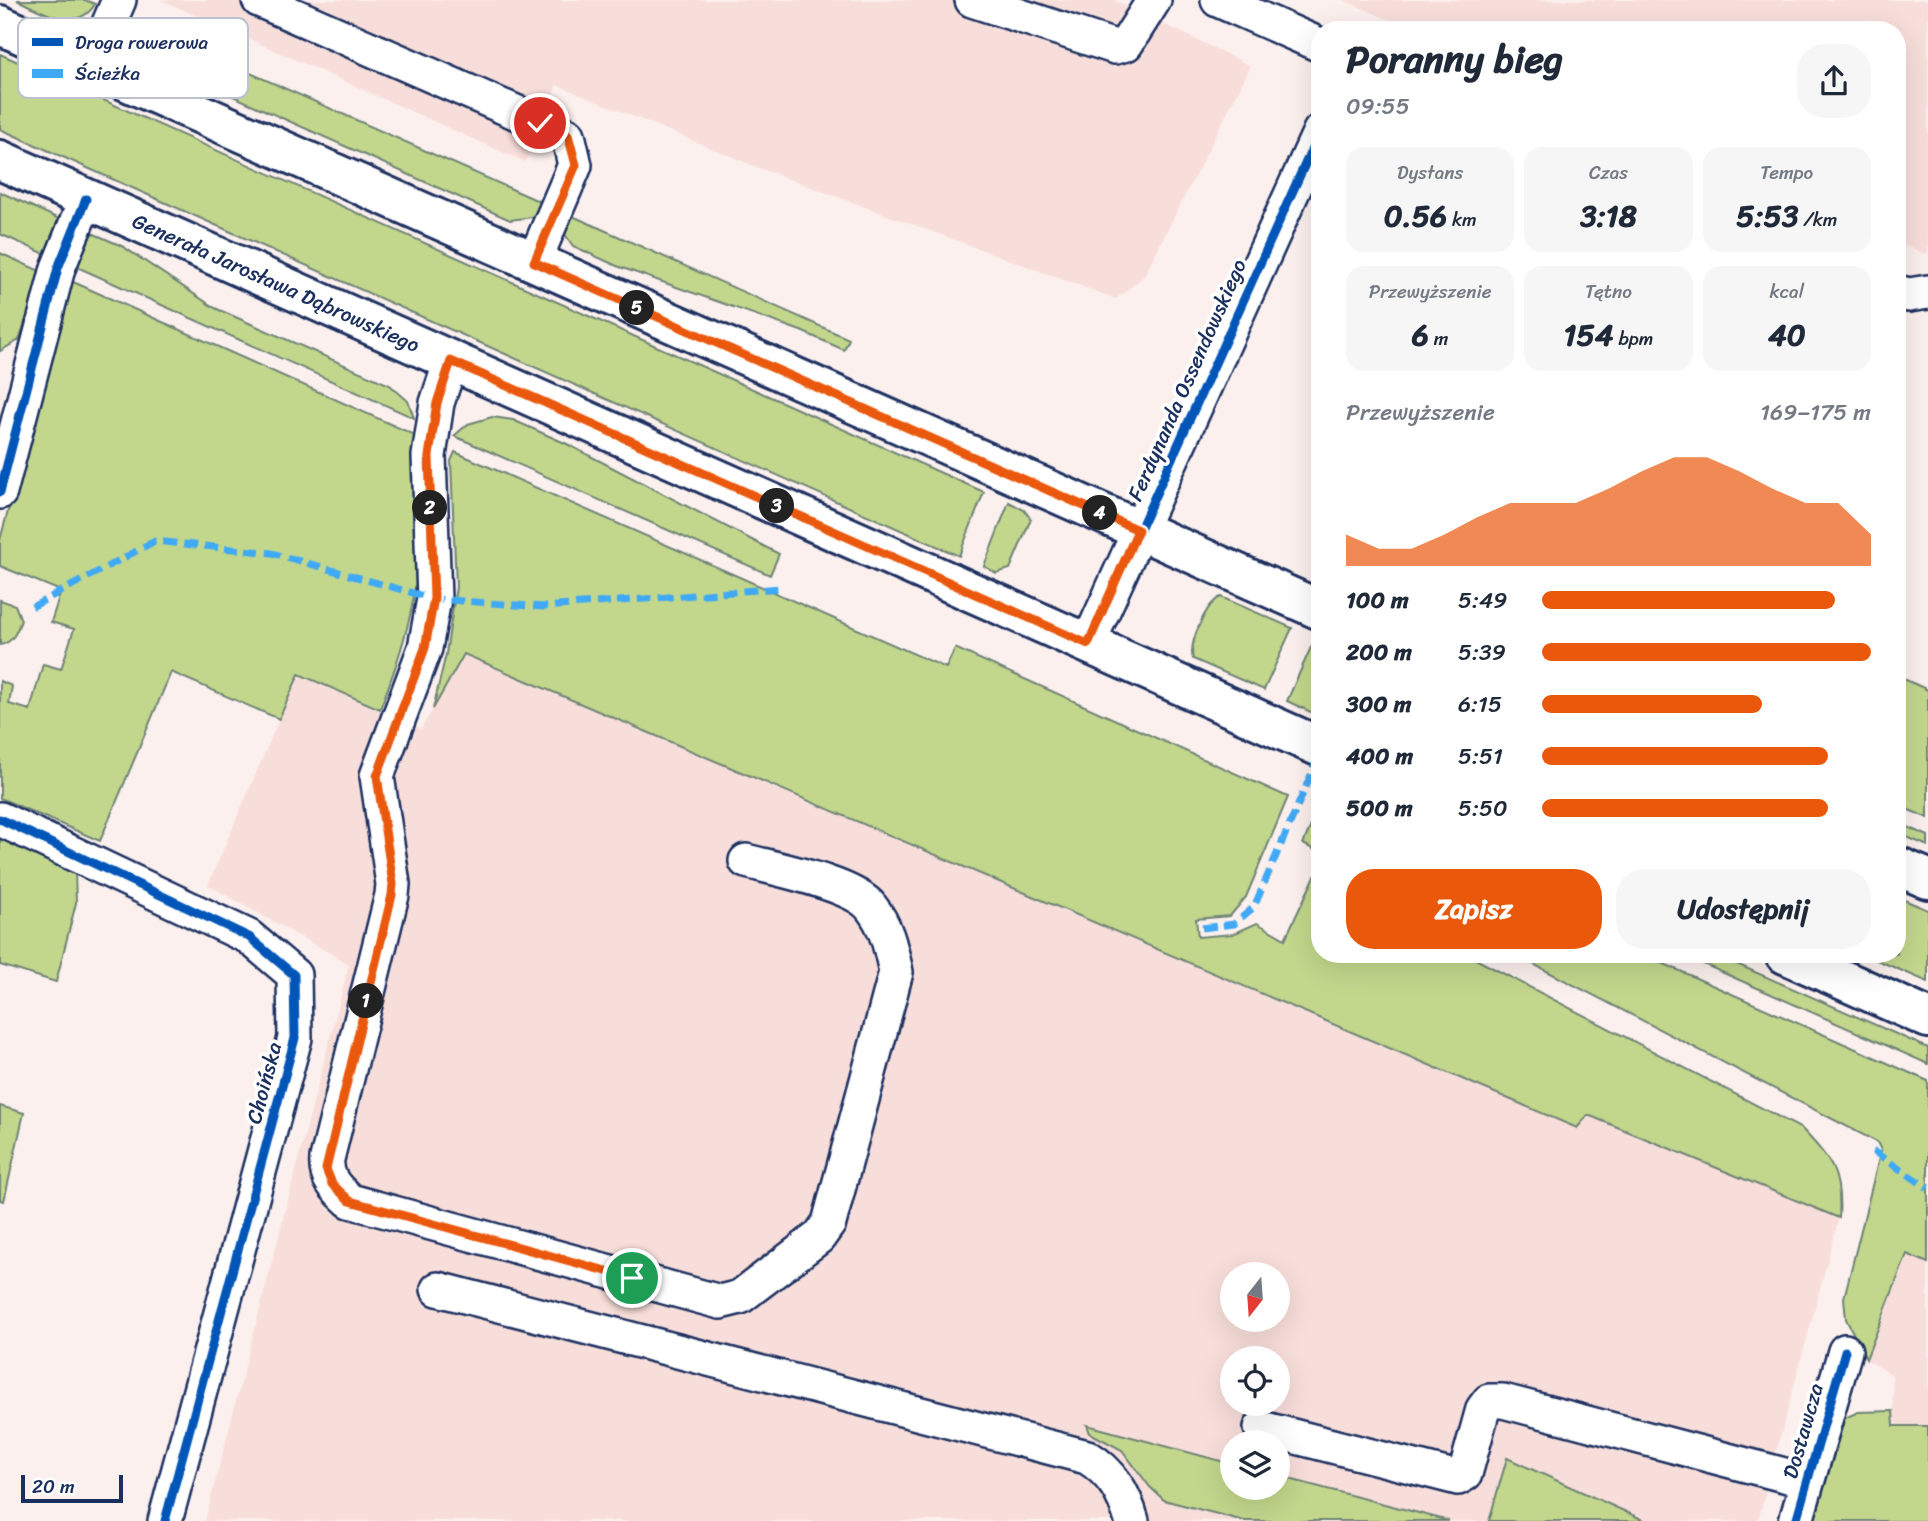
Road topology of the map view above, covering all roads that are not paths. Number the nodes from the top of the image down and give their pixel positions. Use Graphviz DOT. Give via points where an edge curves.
graph roads {
  1 [pos="120,0"];
  2 [pos="259,0"];
  3 [pos="972,0"];
  4 [pos="1154,0"];
  5 [pos="1218,0"];
  6 [pos="112,18"];
  7 [pos="0,24"];
  8 [pos="18,32"];
  9 [pos="1311,41"];
  10 [pos="166,98"];
  11 [pos="1311,151"];
  12 [pos="0,160"];
  13 [pos="86,199"];
  14 [pos="534,262"];
  15 [pos="1928,292"];
  16 [pos="1906,294"];
  17 [pos="451,361"];
  18 [pos="0,492"];
  19 [pos="1138,530"];
  20 [pos="1311,606"];
  21 [pos="1088,644"];
  22 [pos="1311,743"];
  23 [pos="0,819"];
  24 [pos="746,861"];
  25 [pos="1906,870"];
  26 [pos="1928,879"];
  27 [pos="1805,963"];
  28 [pos="1928,1017"];
  29 [pos="438,1289"];
  30 [pos="1844,1351"];
  31 [pos="1261,1428"];
  32 [pos="1807,1481"];
  33 [pos="165,1521"];
  34 [pos="1132,1521"];
  35 [pos="1796,1521"];
  1 -- 6 [label="street"];
  2 -- 14 [label="street" via="568,135 576,165"];
  3 -- 4 [label="street" via="1115,47 1126,44"];
  5 -- 9 [label="street"];
  7 -- 8 [label="main road"];
  10 -- 14 [label="main road"];
  11 -- 19 [label="street, Ferdynanda Ossendowskiego"];
  12 -- 13 [label="main road, Generała Jarosława Dąbrowskiego"];
  13 -- 17 [label="main road, Generała Jarosława Dąbrowskiego"];
  13 -- 18 [label="street" via="58,268"];
  14 -- 19 [label="main road"];
  15 -- 16 [label="street"];
  17 -- 21 [label="main road, Generała Jarosława Dąbrowskiego"];
  17 -- 24 [label="street" via="437,403 429,456 434,598 425,648 377,776 392,895 327,1159 332,1184 350,1201 720,1302 740,1297 809,1244 829,1223 896,972 887,932 870,905 835,885"];
  19 -- 20 [label="main road"];
  19 -- 21 [label="street, Ferdynanda Ossendowskiego"];
  21 -- 22 [label="main road, Generała Jarosława Dąbrowskiego"];
  23 -- 33 [label="street, Choińska" via="249,937 294,975 295,1038"];
  25 -- 26 [label="main road"];
  27 -- 28 [label="main road"];
  29 -- 34 [label="street" via="1087,1457 1114,1480"];
  30 -- 32 [label="street, Dostawcza"];
  31 -- 32 [label="street" via="1458,1478 1465,1474 1483,1409 1489,1401 1503,1401"];
  32 -- 35 [label="street, Dostawcza"];
}
